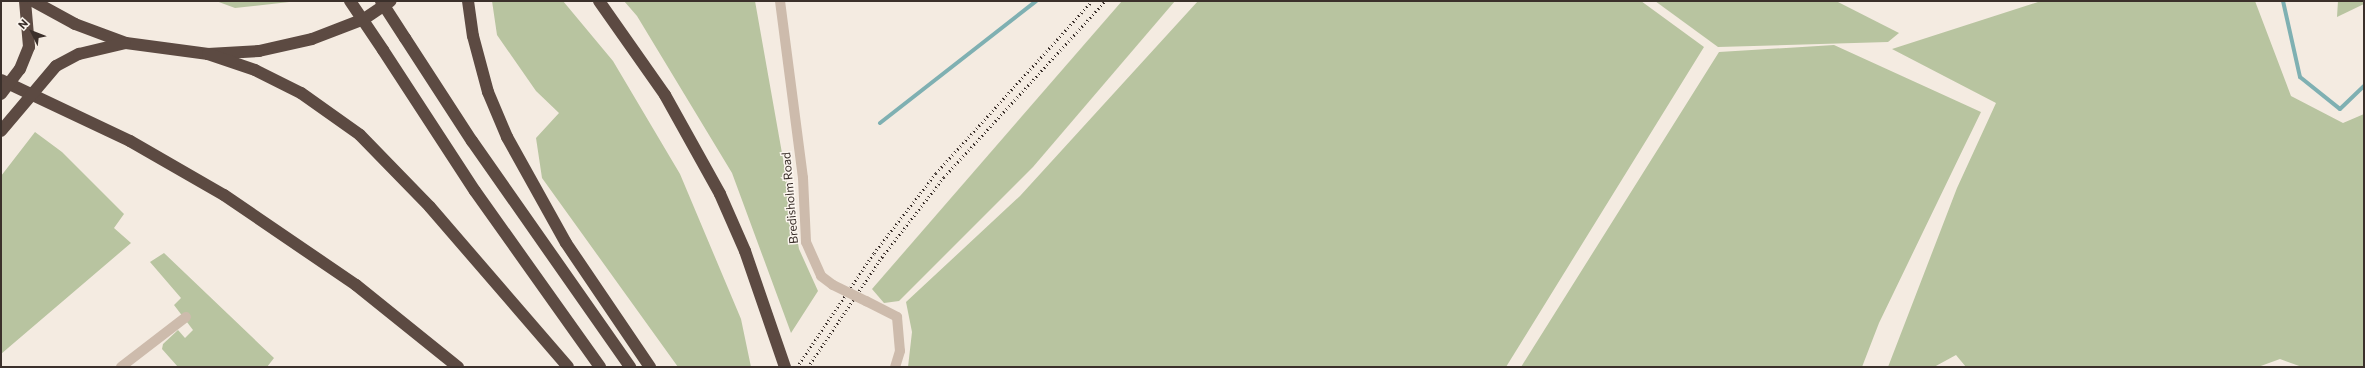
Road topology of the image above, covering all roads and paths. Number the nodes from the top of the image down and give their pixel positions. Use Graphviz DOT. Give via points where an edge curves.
graph roads {
  1 [pos="25,1"];
  2 [pos="33,1"];
  3 [pos="350,1"];
  4 [pos="381,1"];
  5 [pos="391,1"];
  6 [pos="468,1"];
  7 [pos="599,1"];
  8 [pos="780,1"];
  9 [pos="126,43"];
  10 [pos="208,54"];
  11 [pos="1,80"];
  12 [pos="1,94"];
  13 [pos="1,131"];
  14 [pos="186,317"];
  15 [pos="121,367"];
  16 [pos="458,367"];
  17 [pos="568,367"];
  18 [pos="600,367"];
  19 [pos="630,367"];
  20 [pos="650,367"];
  21 [pos="785,367"];
  22 [pos="895,367"];
  1 -- 12 [label="highway, bridge" via="30,34 28,48 20,69"];
  2 -- 9 [label="highway" via="75,24"];
  3 -- 18 [label="highway, bridge" via="488,210"];
  4 -- 19 [label="highway, bridge" via="476,148"];
  5 -- 10 [label="highway" via="364,18 312,39 259,51"];
  6 -- 20 [label="highway" via="473,36 486,85 506,138 566,243"];
  7 -- 21 [label="highway" via="635,49 690,136 745,251"];
  8 -- 22 [label="street, Bredisholm Road, bridge" via="803,178 806,242 821,276 833,285 897,317 900,351"];
  9 -- 10 [label="highway"];
  9 -- 13 [label="highway, bridge" via="79,54 56,66"];
  10 -- 17 [label="highway" via="254,70 301,93 360,135 430,206"];
  11 -- 16 [label="highway" via="130,141 224,195 356,285"];
  14 -- 15 [label="street"];
}
